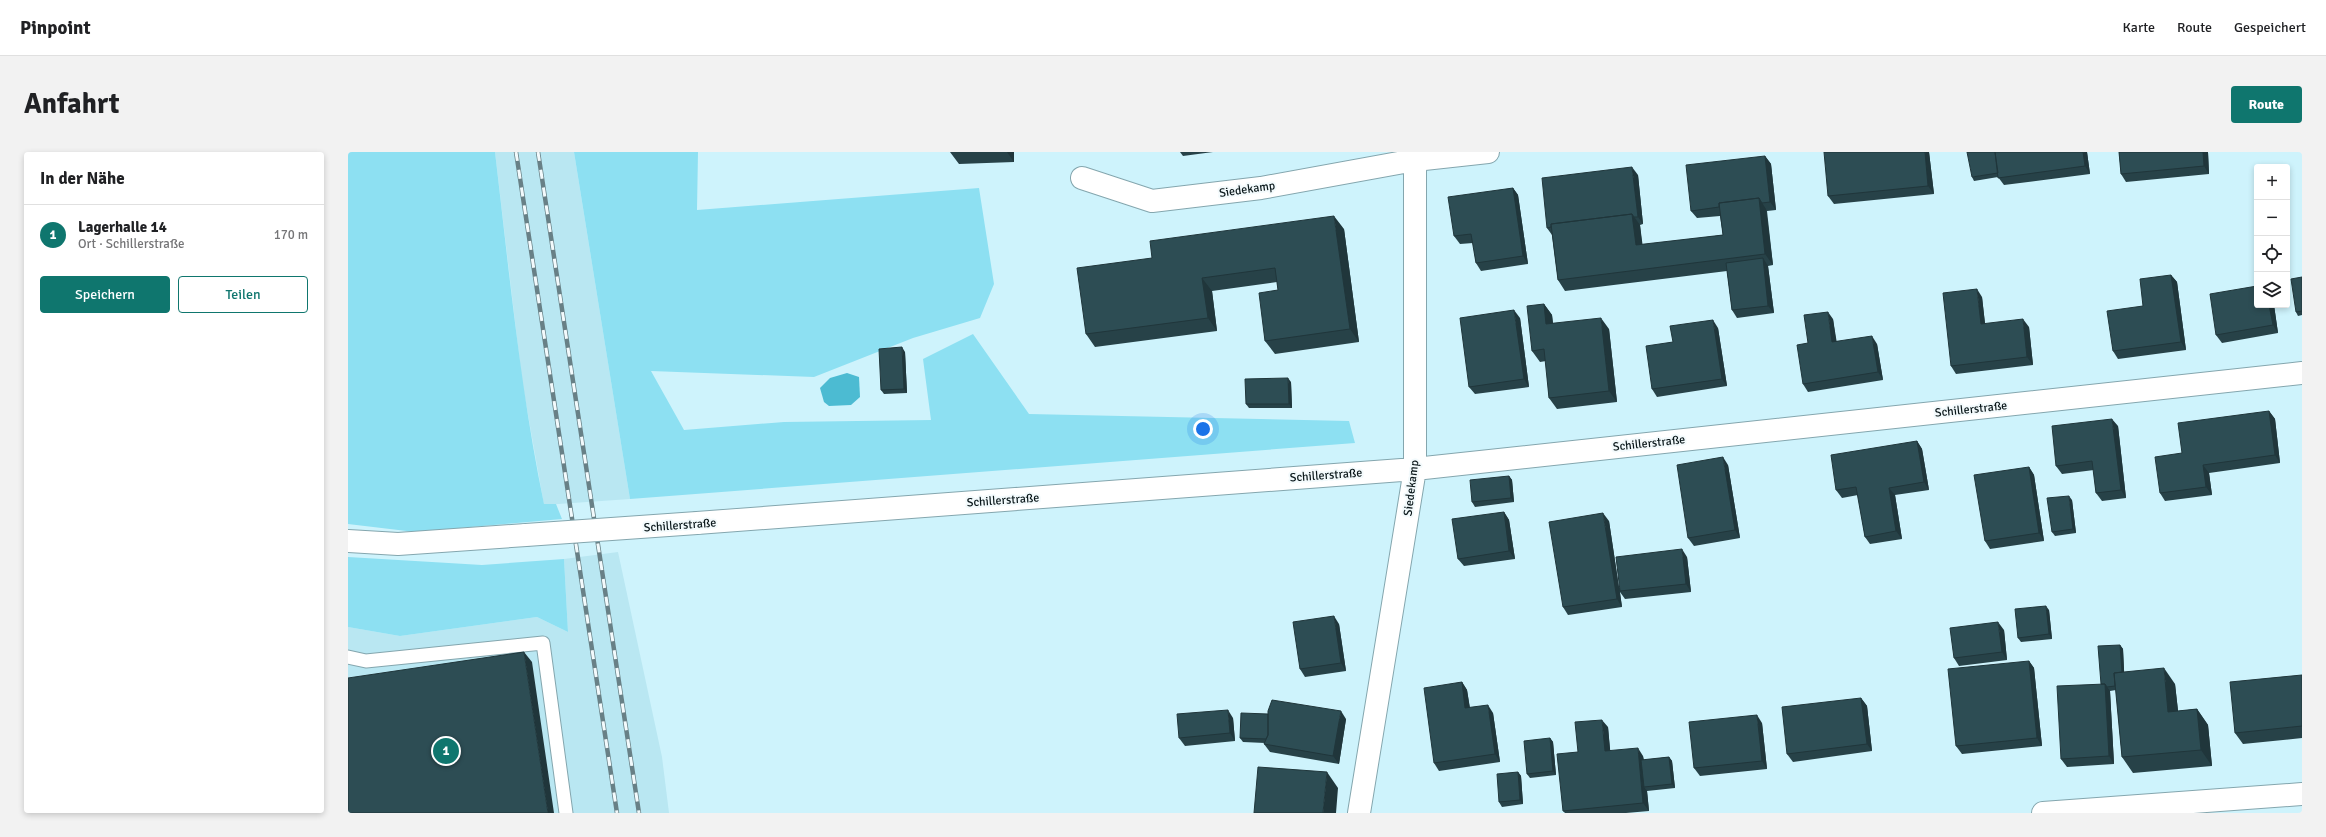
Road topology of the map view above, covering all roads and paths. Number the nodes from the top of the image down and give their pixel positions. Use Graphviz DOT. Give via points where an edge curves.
graph roads {
  1 [pos="1488,152"];
  2 [pos="1415,156"];
  3 [pos="1082,178"];
  4 [pos="2302,373"];
  5 [pos="1422,468"];
  6 [pos="348,541"];
  7 [pos="348,657"];
  8 [pos="2302,794"];
  9 [pos="566,813"];
  10 [pos="1359,813"];
  11 [pos="2043,813"];
  1 -- 2 [label="street"];
  2 -- 3 [label="street, Siedekamp" via="1261,188 1152,201"];
  2 -- 5 [label="street, Siedekamp"];
  4 -- 5 [label="street, Schillerstraße"];
  5 -- 6 [label="street, Schillerstraße, bridge" via="697,524 398,544"];
  5 -- 10 [label="street, Siedekamp"];
  7 -- 9 [label="lane" via="366,661 543,643"];
  8 -- 11 [label="street"];
}
